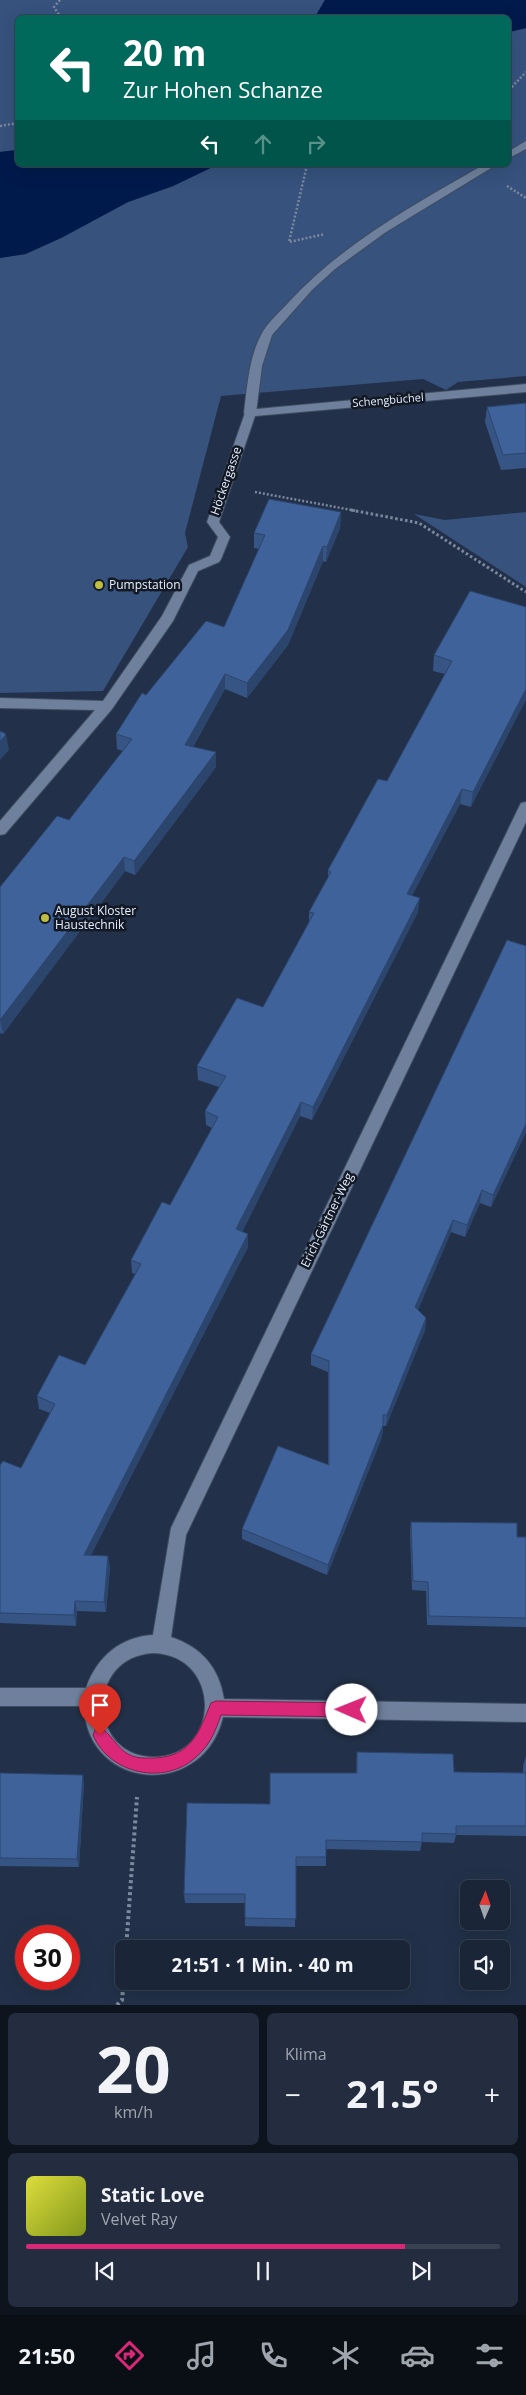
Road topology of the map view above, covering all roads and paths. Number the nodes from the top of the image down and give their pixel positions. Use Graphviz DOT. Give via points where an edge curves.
graph roads {
  1 [pos="60,0"];
  2 [pos="59,15"];
  3 [pos="526,72"];
  4 [pos="511,88"];
  5 [pos="15,124"];
  6 [pos="0,126"];
  7 [pos="526,144"];
  8 [pos="511,154"];
  9 [pos="307,167"];
  10 [pos="487,167"];
  11 [pos="326,234"];
  12 [pos="526,388"];
  13 [pos="250,413"];
  14 [pos="252,491"];
  15 [pos="526,592"];
  16 [pos="0,703"];
  17 [pos="107,706"];
  18 [pos="526,807"];
  19 [pos="0,830"];
  20 [pos="519,839"];
  21 [pos="160,1644"];
  22 [pos="0,1697"];
  23 [pos="92,1697"];
  24 [pos="216,1708"];
  25 [pos="526,1713"];
  26 [pos="139,1765"];
  27 [pos="127,1940"];
  28 [pos="123,1990"];
  29 [pos="117,2005"];
  1 -- 2 [label="path" via="54,7"];
  3 -- 4 [label="path"];
  5 -- 6 [label="path"];
  7 -- 8 [label="street"];
  9 -- 11 [label="path" via="289,242"];
  10 -- 13 [label="street, Höckergasse" via="357,245 297,298 265,336 257,362"];
  12 -- 13 [label="street, Schengbüchel"];
  13 -- 17 [label="street, Höckergasse" via="213,522 224,537 215,558 192,568 168,618"];
  14 -- 15 [label="path" via="419,523"];
  16 -- 17 [label="street"];
  17 -- 19 [label="street, Höckergasse"];
  18 -- 20 [label="street, Erich-Gärtner-Weg"];
  20 -- 21 [label="street, Erich-Gärtner-Weg" via="178,1534"];
  21 -- 23 [label="street" via="135,1646 114,1659 98,1680"];
  21 -- 24 [label="street" via="179,1648 196,1658 208,1673 215,1691"];
  22 -- 23 [label="street"];
  23 -- 26 [label="street" via="95,1726 106,1744 122,1759"];
  24 -- 25 [label="street"];
  24 -- 26 [label="street" via="207,1734 190,1753 168,1764"];
  26 -- 27 [label="path"];
  28 -- 29 [label="path" via="122,2000"];
}
